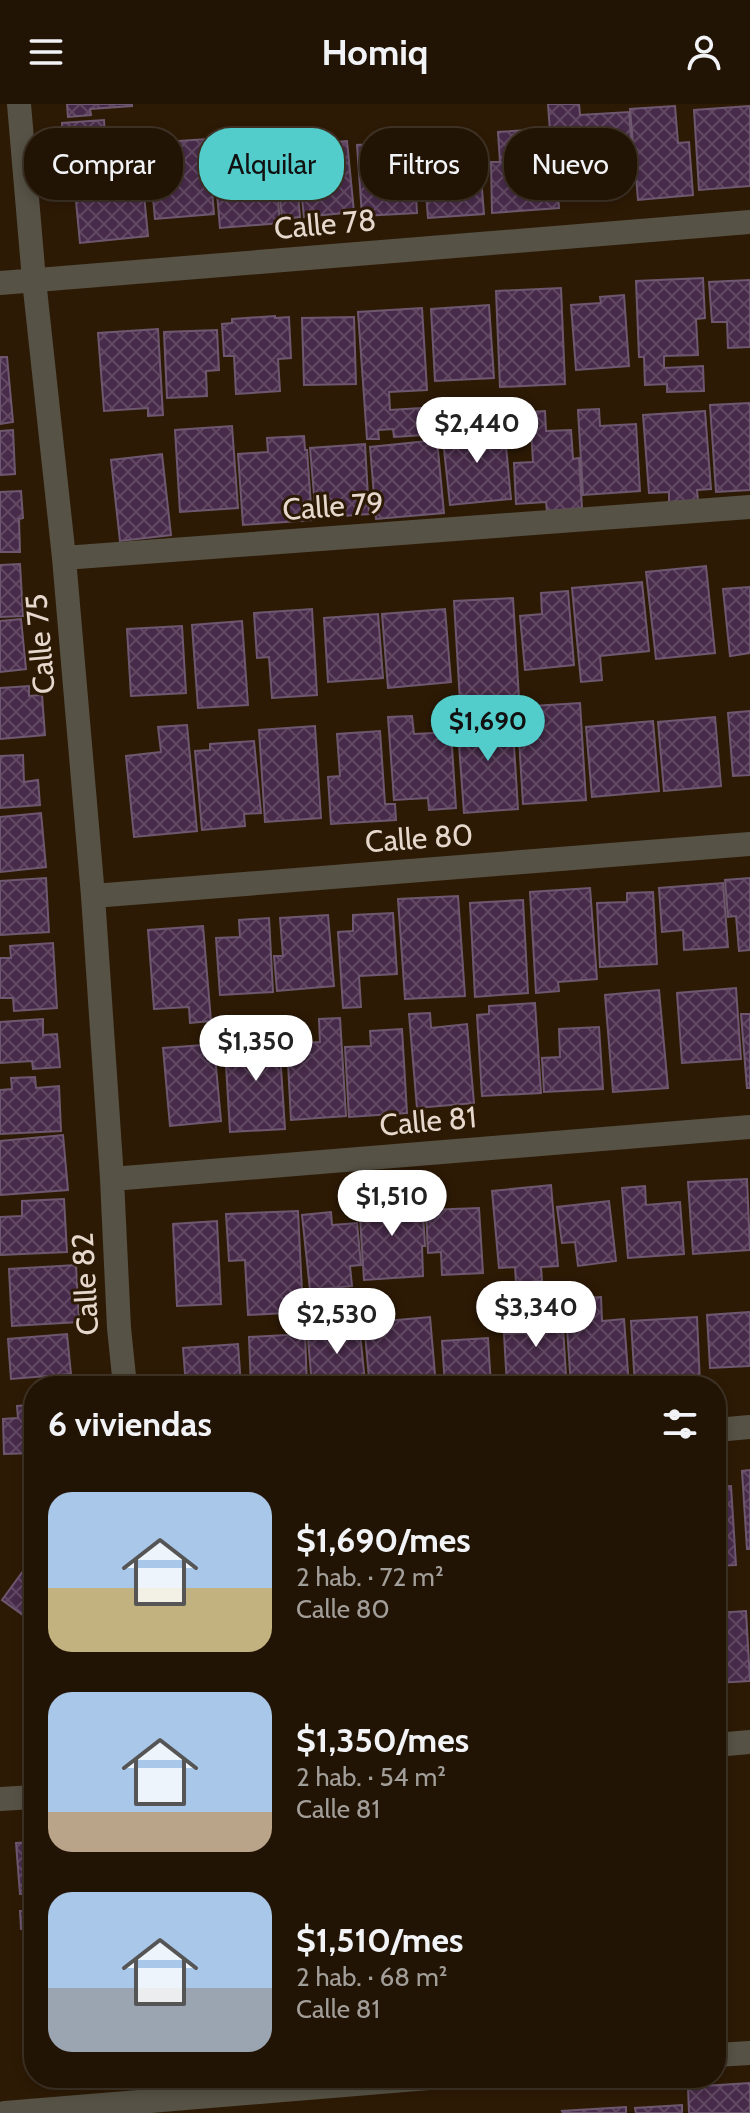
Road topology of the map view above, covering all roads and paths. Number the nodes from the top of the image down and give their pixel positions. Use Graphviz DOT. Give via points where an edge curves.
graph roads {
  1 [pos="19,104"];
  2 [pos="750,222"];
  3 [pos="34,280"];
  4 [pos="0,283"];
  5 [pos="750,507"];
  6 [pos="64,558"];
  7 [pos="750,844"];
  8 [pos="93,896"];
  9 [pos="750,1127"];
  10 [pos="112,1179"];
  11 [pos="124,1376"];
  12 [pos="750,1427"];
  13 [pos="726,1429"];
  14 [pos="750,1742"];
  15 [pos="726,1744"];
  16 [pos="24,1798"];
  17 [pos="0,1799"];
  18 [pos="750,2053"];
  19 [pos="726,2054"];
  20 [pos="308,2088"];
  21 [pos="5,2113"];
  1 -- 3 [label="street, Calle 75"];
  2 -- 3 [label="street, Calle 78"];
  3 -- 4 [label="street, Calle 78"];
  3 -- 6 [label="street, Calle 75"];
  5 -- 6 [label="street, Calle 79"];
  6 -- 8 [label="street, Calle 75"];
  7 -- 8 [label="street, Calle 80"];
  8 -- 10 [label="street, Calle 75"];
  9 -- 10 [label="street, Calle 81"];
  10 -- 11 [label="street, Calle 82"];
  12 -- 13 [label="street"];
  14 -- 15 [label="street"];
  16 -- 17 [label="street"];
  18 -- 19 [label="street"];
  20 -- 21 [label="street"];
}
